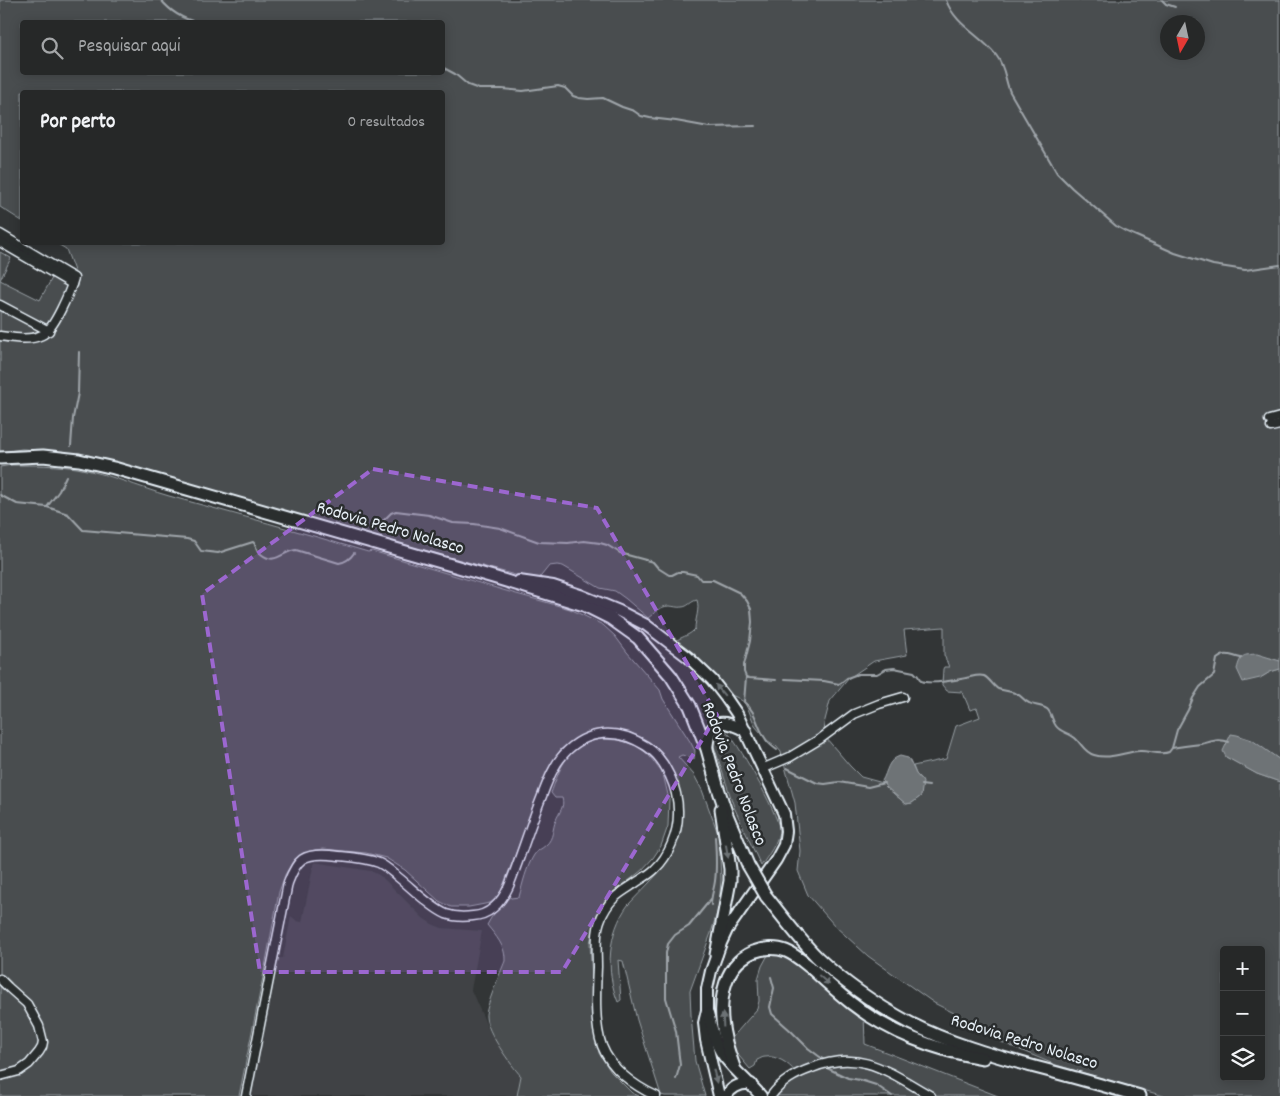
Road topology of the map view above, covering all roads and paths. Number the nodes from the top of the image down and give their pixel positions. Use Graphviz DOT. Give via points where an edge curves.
graph roads {
  1 [pos="0,234"];
  2 [pos="0,242"];
  3 [pos="72,284"];
  4 [pos="0,305"];
  5 [pos="48,331"];
  6 [pos="0,336"];
  7 [pos="1280,417"];
  8 [pos="1280,425"];
  9 [pos="0,458"];
  10 [pos="493,577"];
  11 [pos="904,697"];
  12 [pos="870,703"];
  13 [pos="862,710"];
  14 [pos="746,732"];
  15 [pos="707,749"];
  16 [pos="762,769"];
  17 [pos="717,786"];
  18 [pos="716,955"];
  19 [pos="0,979"];
  20 [pos="707,1010"];
  21 [pos="1012,1060"];
  22 [pos="734,1067"];
  23 [pos="0,1076"];
  24 [pos="751,1084"];
  25 [pos="246,1096"];
  26 [pos="656,1096"];
  27 [pos="720,1096"];
  28 [pos="761,1096"];
  29 [pos="771,1096"];
  30 [pos="931,1096"];
  31 [pos="1140,1096"];
  1 -- 3 [label="street" via="72,276"];
  2 -- 3 [label="street"];
  3 -- 5 [label="street"];
  4 -- 5 [label="street"];
  5 -- 6 [label="street" via="30,338"];
  7 -- 8 [label="street" via="1270,423"];
  9 -- 10 [label="highway, Rodovia Pedro Nolasco" via="43,456 114,468"];
  14 -- 10 [label="main road, one-way" via="712,680 646,625 553,586"];
  10 -- 15 [label="highway, Rodovia Pedro Nolasco" via="584,605 638,638 671,676 690,706"];
  11 -- 13 [label="street"];
  12 -- 13 [label="street"];
  13 -- 16 [label="street" via="790,757"];
  14 -- 15 [label="main road" via="726,722 716,724 710,733"];
  14 -- 16 [label="main road"];
  15 -- 17 [label="highway, Rodovia Pedro Nolasco"];
  16 -- 18 [label="main road" via="784,814 786,840 776,860 727,930"];
  17 -- 18 [label="highway, one-way" via="730,881"];
  17 -- 21 [label="highway, Rodovia Pedro Nolasco, bridge" via="748,864 766,896 818,957 838,975 910,1023"];
  18 -- 20 [label="main road" via="707,989"];
  19 -- 23 [label="street" via="27,1004 42,1035 42,1047 29,1064 19,1071"];
  20 -- 22 [label="main road" via="719,1048"];
  20 -- 27 [label="main road, one-way" via="704,1023 706,1040"];
  22 -- 21 [label="highway, one-way" via="723,1023 722,1005 727,976 739,960 776,948 797,956 851,1003 905,1035 956,1052"];
  21 -- 31 [label="highway, Rodovia Pedro Nolasco"];
  22 -- 24 [label="main road"];
  24 -- 27 [label="main road" via="736,1086"];
  24 -- 28 [label="main road"];
  25 -- 26 [label="street" via="288,883 299,861 320,854 380,863 447,914 463,917 488,912 504,897 558,761 582,740 606,733 636,740 650,748 671,778 678,802 675,838 664,859 612,899 596,932 596,1010 602,1046 625,1077"];
  29 -- 30 [label="street" via="796,1074 839,1060 872,1065"];
}
